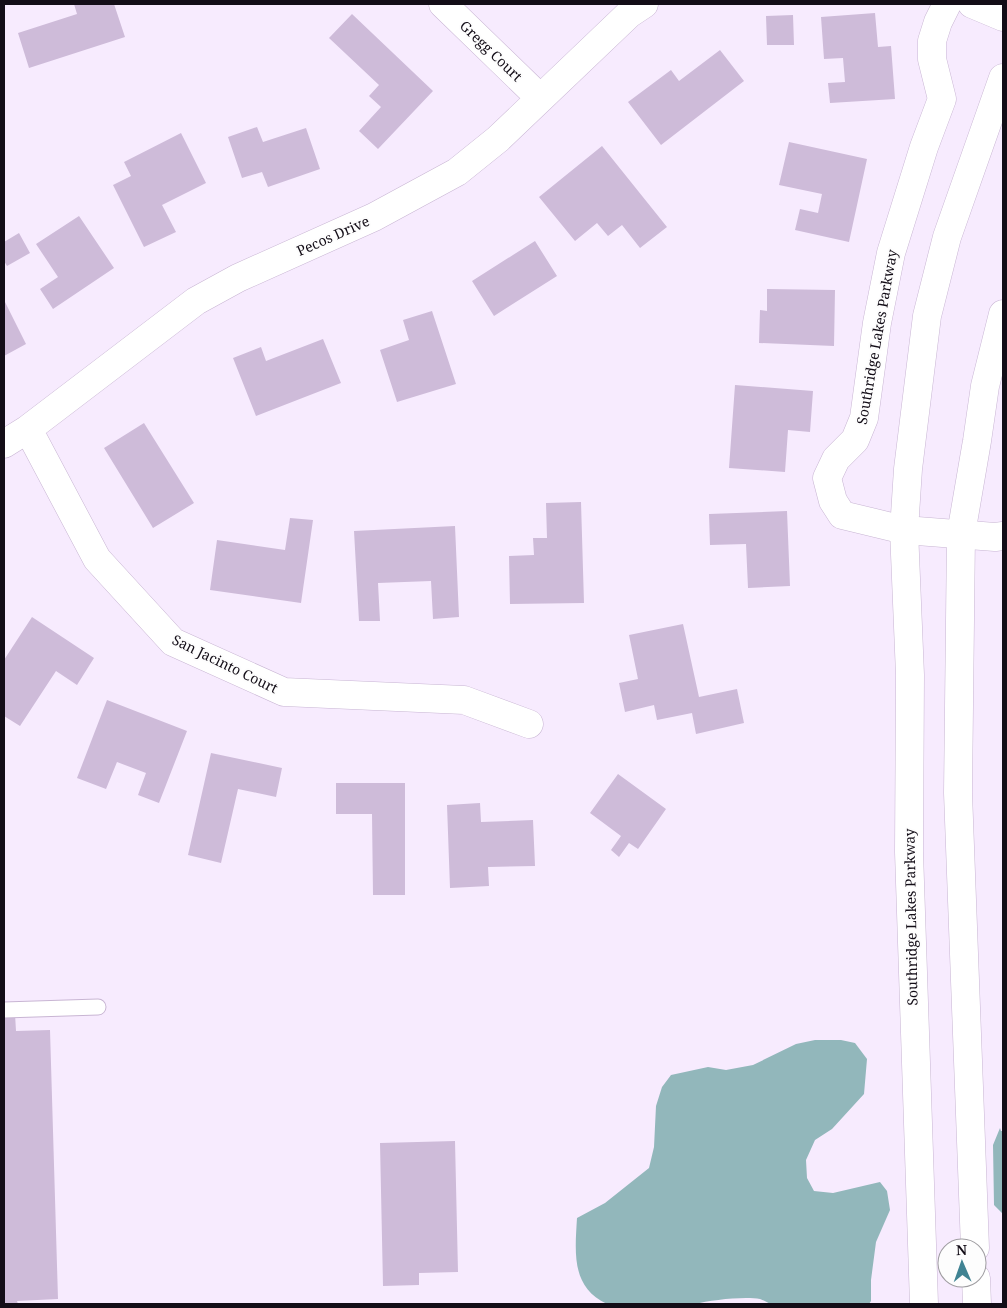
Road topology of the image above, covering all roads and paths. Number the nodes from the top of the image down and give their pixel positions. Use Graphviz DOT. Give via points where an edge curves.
graph roads {
  1 [pos="443,4"];
  2 [pos="644,4"];
  3 [pos="947,4"];
  4 [pos="972,4"];
  5 [pos="1003,17"];
  6 [pos="1003,78"];
  7 [pos="540,98"];
  8 [pos="1003,314"];
  9 [pos="28,429"];
  10 [pos="4,444"];
  11 [pos="904,530"];
  12 [pos="961,534"];
  13 [pos="1003,536"];
  14 [pos="529,724"];
  15 [pos="98,1007"];
  16 [pos="4,1010"];
  17 [pos="975,1238"];
  18 [pos="976,1288"];
  19 [pos="924,1304"];
  20 [pos="977,1304"];
  1 -- 7 [label="street, Gregg Court"];
  2 -- 7 [label="street, Pecos Drive" via="629,14"];
  3 -- 11 [label="street, Southridge Lakes Parkway" via="932,40 932,59 942,99 890,254 864,418 855,440 836,459 827,478 833,501 842,515"];
  4 -- 5 [label="street"];
  6 -- 11 [label="street, Southridge Lakes Parkway" via="947,237 927,316 908,469"];
  7 -- 9 [label="street, Pecos Drive" via="498,140 457,172 374,217 238,278 196,301"];
  8 -- 12 [label="street" via="985,386"];
  9 -- 10 [label="street, Pecos Drive"];
  9 -- 14 [label="street, San Jacinto Court" via="97,559 173,642 284,692 464,700"];
  11 -- 12 [label="street, Southridge Lakes Parkway"];
  11 -- 19 [label="street, Southridge Lakes Parkway" via="910,675 909,872"];
  12 -- 13 [label="street, Southridge Lakes Parkway"];
  12 -- 17 [label="street" via="958,793"];
  15 -- 16 [label="lane"];
  18 -- 20 [label="street"];
}
